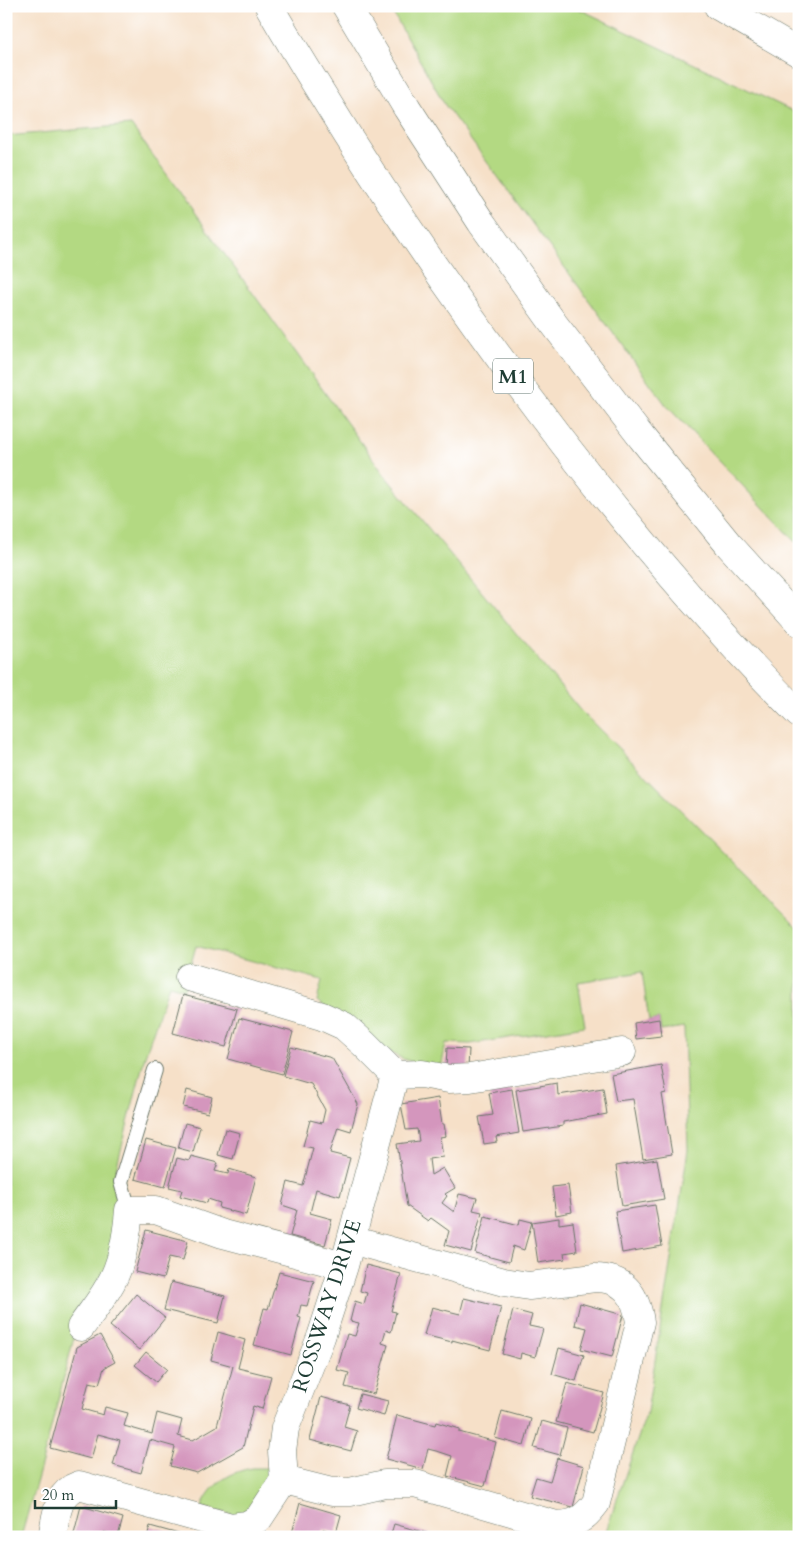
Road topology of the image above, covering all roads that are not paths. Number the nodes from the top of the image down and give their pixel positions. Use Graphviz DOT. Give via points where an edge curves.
graph roads {
  1 [pos="269,6"];
  2 [pos="346,6"];
  3 [pos="718,6"];
  4 [pos="799,53"];
  5 [pos="799,622"];
  6 [pos="799,714"];
  7 [pos="189,977"];
  8 [pos="622,1052"];
  9 [pos="155,1070"];
  10 [pos="395,1075"];
  11 [pos="129,1210"];
  12 [pos="351,1240"];
  13 [pos="344,1266"];
  14 [pos="81,1327"];
  15 [pos="284,1480"];
  16 [pos="250,1531"];
  17 [pos="52,1537"];
  1 -- 6 [label="main road, M1" via="356,150 427,258 502,361 590,478 680,586"];
  2 -- 5 [label="main road" via="481,222 554,324 722,537"];
  3 -- 4 [label="main road"];
  7 -- 10 [label="main road" via="312,1013 344,1026"];
  8 -- 10 [label="main road" via="470,1078"];
  9 -- 11 [label="lane" via="122,1182"];
  10 -- 12 [label="main road, ROSSWAY DRIVE"];
  11 -- 13 [label="main road" via="156,1210 223,1234"];
  11 -- 14 [label="main road" via="127,1232 116,1272"];
  12 -- 13 [label="main road, ROSSWAY DRIVE"];
  12 -- 15 [label="main road" via="504,1282 529,1286 606,1278 626,1289 638,1308 640,1322 596,1503 576,1522 556,1525 415,1484 385,1484 350,1492 332,1492"];
  13 -- 15 [label="main road, ROSSWAY DRIVE" via="321,1337 285,1428 282,1450"];
  15 -- 16 [label="main road"];
  16 -- 17 [label="main road" via="79,1485 69,1488 61,1498"];
}
